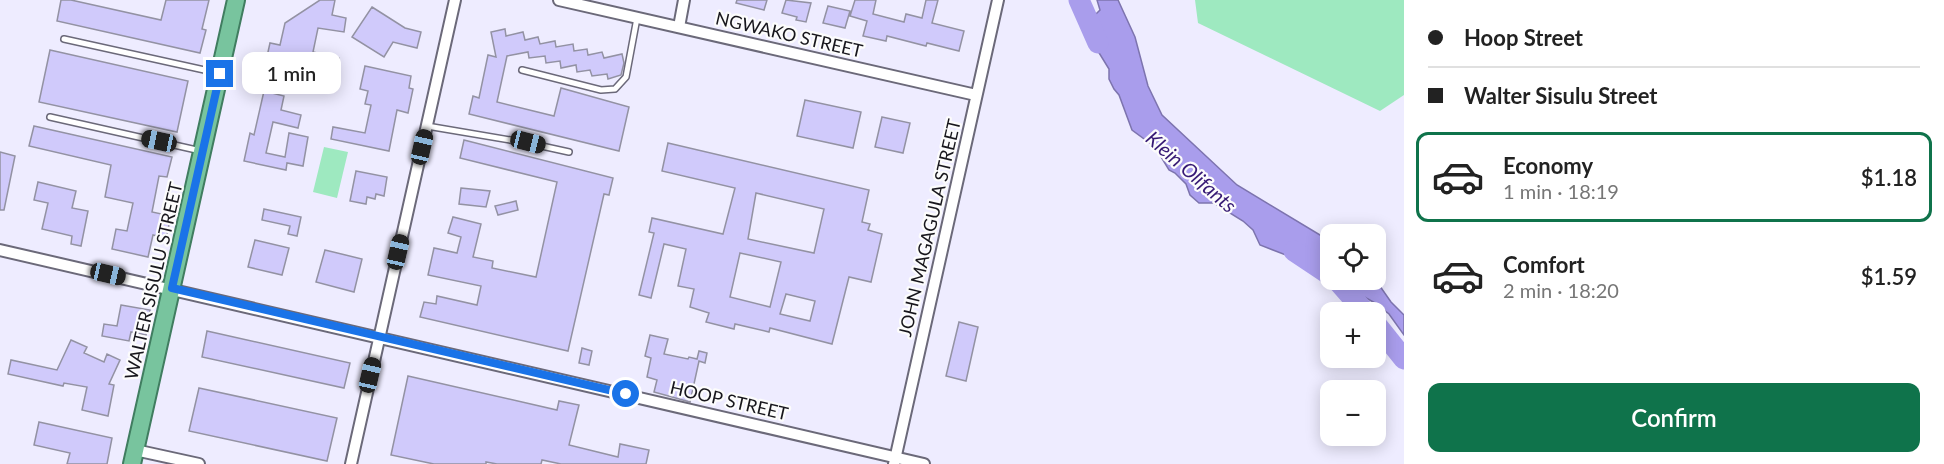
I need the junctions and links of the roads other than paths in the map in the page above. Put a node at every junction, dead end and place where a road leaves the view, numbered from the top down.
1 (236, 0) edge
2 (455, 0) edge
3 (559, 0) edge
4 (684, 0) edge
5 (998, 0) edge
6 (637, 18) junction
7 (679, 27) junction
8 (64, 39) dead end
9 (522, 70) dead end
10 (220, 74) junction
11 (976, 94) junction
12 (50, 117) dead end
13 (427, 126) junction
14 (202, 151) junction
15 (569, 152) dead end
16 (0, 250) edge
17 (172, 288) junction
18 (379, 337) junction
19 (134, 457) edge
20 (895, 460) edge
21 (199, 464) edge
22 (351, 464) edge
23 (924, 464) edge

1 - 10 highway, WALTER SISULU STREET
2 - 13 street
3 - 6 street, NGWAKO STREET
4 - 7 street
5 - 11 street, JOHN MAGAGULA STREET
6 - 7 street, NGWAKO STREET
6 - 9 lane
7 - 11 street, NGWAKO STREET
8 - 10 lane
10 - 14 highway, WALTER SISULU STREET
11 - 20 street, JOHN MAGAGULA STREET
12 - 14 lane
13 - 15 lane
13 - 18 street
14 - 17 highway, WALTER SISULU STREET
16 - 17 street, HOOP STREET
17 - 18 street, HOOP STREET
17 - 19 highway, WALTER SISULU STREET
18 - 20 street, HOOP STREET
18 - 22 street
19 - 21 street
20 - 23 street, HOOP STREET

